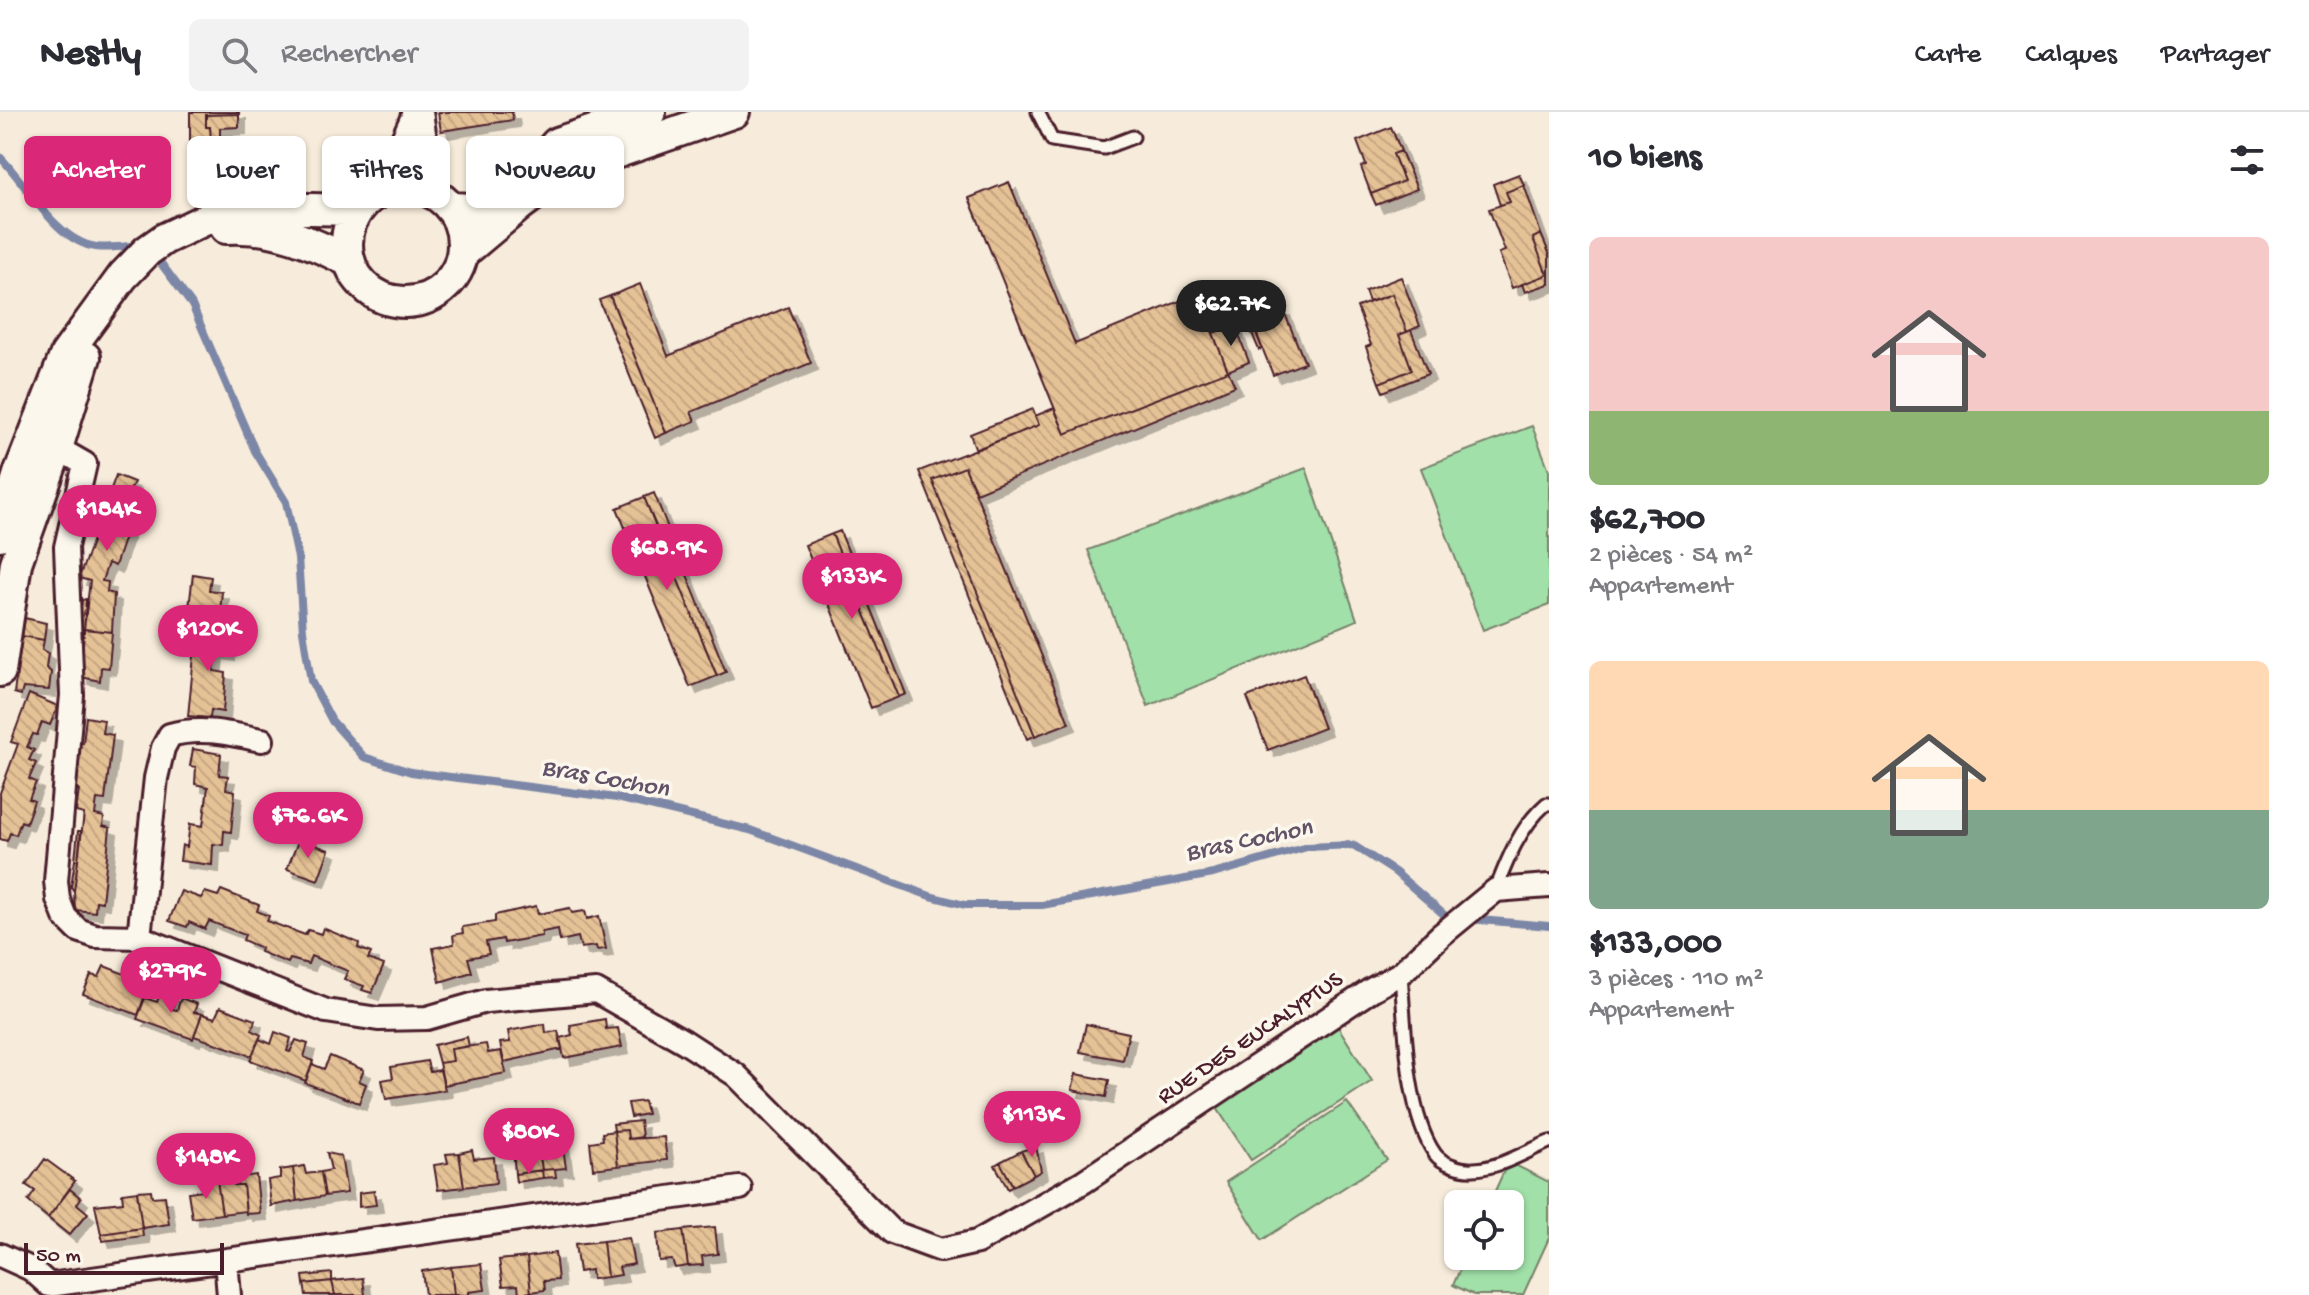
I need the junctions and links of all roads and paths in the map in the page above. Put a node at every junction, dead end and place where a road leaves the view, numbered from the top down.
1 (650, 112) edge
2 (734, 112) edge
3 (1038, 112) edge
4 (417, 114) edge
5 (408, 136) edge
6 (420, 136) edge
7 (1133, 137) dead end
8 (452, 208) joint
9 (357, 210) joint
10 (180, 231) junction
11 (464, 252) junction
12 (349, 261) junction
13 (44, 445) junction
14 (0, 535) edge
15 (0, 671) edge
16 (262, 740) dead end
17 (1549, 804) edge
18 (1549, 886) edge
19 (1496, 890) junction
20 (139, 937) junction
21 (1401, 973) junction
22 (1549, 1142) edge
23 (740, 1188) dead end
24 (0, 1255) edge
25 (226, 1261) junction
26 (49, 1290) edge
27 (229, 1295) edge

1 - 8 street
2 - 11 street
3 - 7 lane
4 - 5 street
4 - 6 street
8 - 11 street
9 - 10 street
9 - 12 street
10 - 12 street
10 - 13 street
11 - 12 street
13 - 14 street
13 - 15 street
13 - 20 street
16 - 20 street
17 - 19 lane
18 - 19 street
19 - 21 street, RUE DES EUCALYPTUS
20 - 21 street, RUE DES EUCALYPTUS
21 - 22 lane
23 - 25 street
24 - 26 street
25 - 26 street
25 - 27 street

